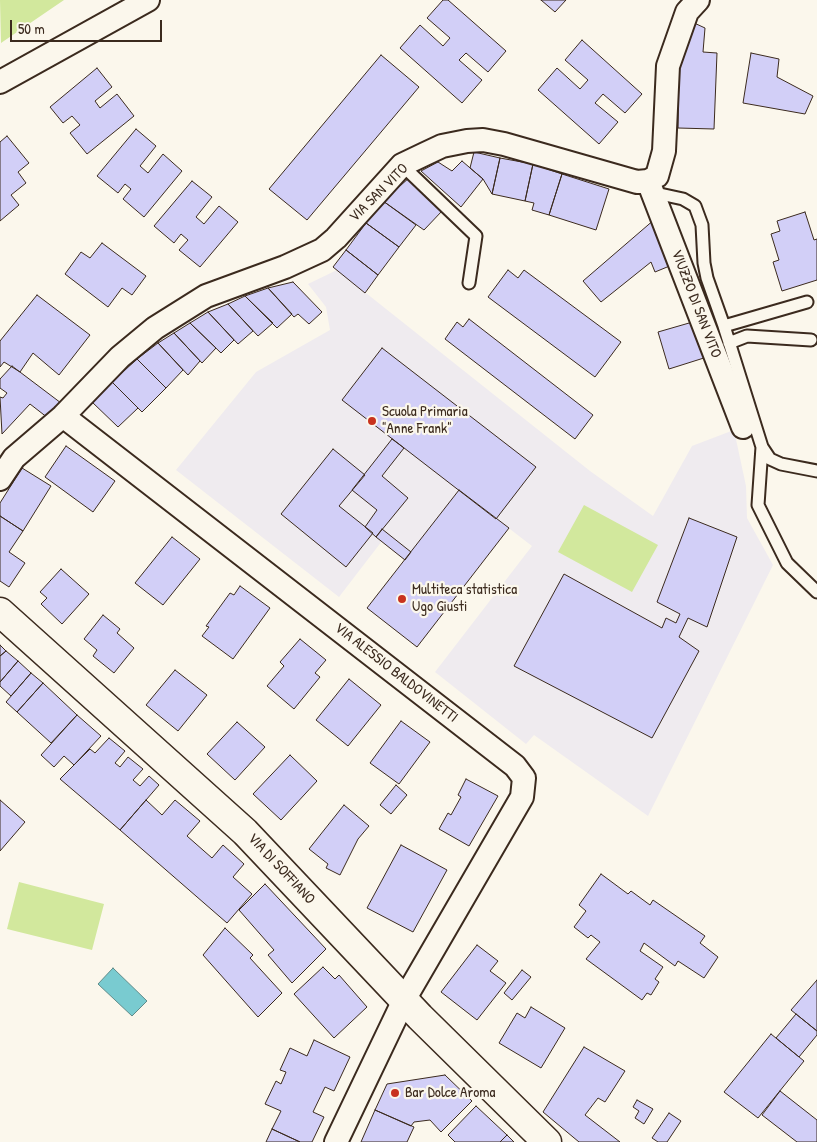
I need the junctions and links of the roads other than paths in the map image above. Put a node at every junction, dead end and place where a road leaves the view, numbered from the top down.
1 (148, 0) edge
2 (698, 0) edge
3 (1, 82) edge
4 (402, 165) junction
5 (651, 189) junction
6 (469, 283) dead end
7 (807, 302) dead end
8 (724, 326) junction
9 (811, 340) dead end
10 (729, 343) junction
11 (63, 416) junction
12 (743, 427) dead end
13 (762, 447) junction
14 (7, 455) edge
15 (817, 471) edge
16 (0, 479) edge
17 (817, 592) edge
18 (0, 612) edge
19 (404, 1000) junction
20 (336, 1142) edge
21 (547, 1142) edge

1 - 3 street
2 - 5 street
4 - 5 street, VIA SAN VITO
4 - 6 lane
4 - 11 street, VIA SAN VITO
5 - 8 lane
5 - 12 street, VIUZZO DI SAN VITO
7 - 8 lane
8 - 10 lane
9 - 10 lane
10 - 13 lane
11 - 14 street, VIA SAN VITO
11 - 19 street, VIA ALESSIO BALDOVINETTI
13 - 15 lane
13 - 17 lane
14 - 16 street, VIA SAN VITO
18 - 19 street, VIA DI SOFFIANO
19 - 20 street
19 - 21 street, VIA DI SOFFIANO

